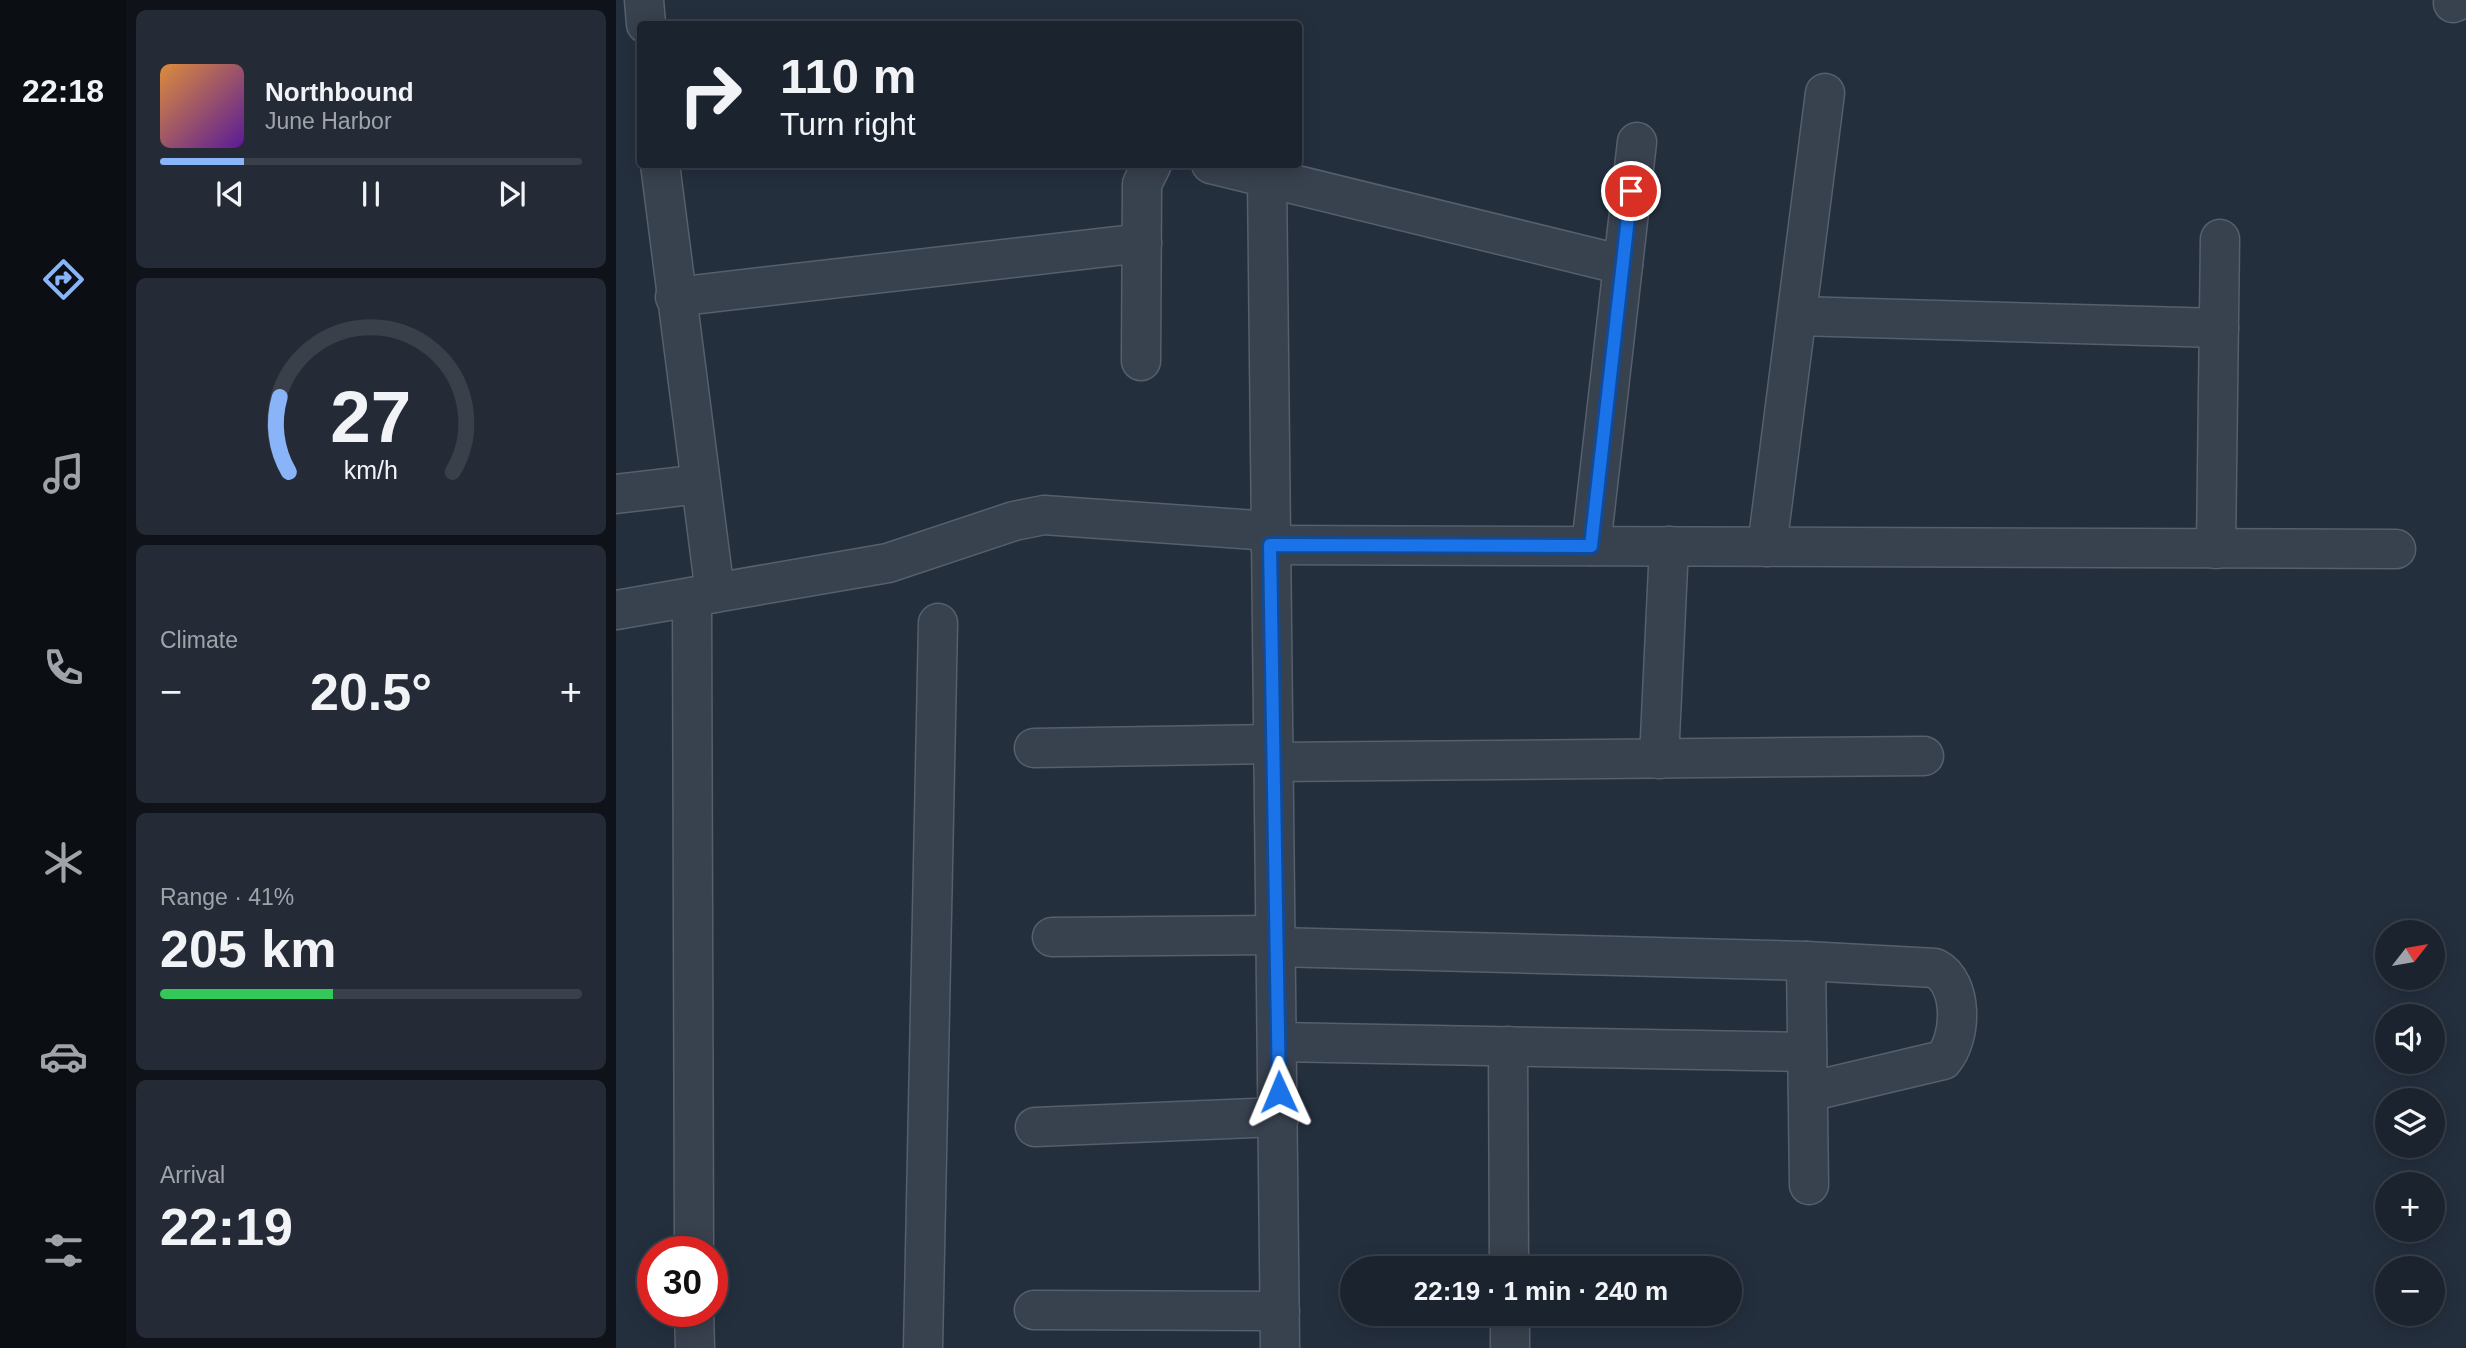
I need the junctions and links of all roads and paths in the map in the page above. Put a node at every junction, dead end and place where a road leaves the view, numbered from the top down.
1 (644, 0) edge
2 (646, 21) edge
3 (1825, 93) dead end
4 (1637, 142) dead end
5 (660, 168) edge
6 (1150, 168) edge
7 (1228, 168) edge
8 (1267, 177) junction
9 (2220, 239) dead end
10 (1142, 243) junction
11 (1623, 265) junction
12 (675, 298) junction
13 (1797, 316) junction
14 (2219, 328) junction
15 (1141, 361) dead end
16 (700, 484) junction
17 (616, 494) edge
18 (1270, 538) junction
19 (1591, 546) junction
20 (1669, 546) junction
21 (1768, 547) junction
22 (2216, 549) junction
23 (2396, 549) dead end
24 (703, 595) junction
25 (616, 610) edge
26 (938, 623) dead end
27 (1034, 748) dead end
28 (1273, 753) junction
29 (1924, 756) dead end
30 (1659, 759) junction
31 (1052, 937) dead end
32 (1276, 941) junction
33 (1806, 961) junction
34 (1278, 1042) junction
35 (1508, 1046) junction
36 (1807, 1052) junction
37 (1808, 1092) junction
38 (1279, 1117) junction
39 (1035, 1127) dead end
40 (1809, 1185) dead end
41 (694, 1236) edge
42 (1509, 1256) edge
43 (1034, 1310) dead end
44 (1510, 1326) edge
45 (694, 1327) edge
46 (1280, 1330) edge
47 (695, 1348) edge
48 (923, 1348) edge
49 (1510, 1348) edge

1 - 2 street
3 - 13 street
4 - 11 street
5 - 12 street
6 - 10 street
7 - 8 street
8 - 11 street
8 - 18 street
9 - 14 street
10 - 12 street
10 - 15 street
11 - 19 street
12 - 16 street
13 - 14 street
13 - 21 street
14 - 22 street
16 - 17 street
16 - 24 street
18 - 19 street
18 - 24 street
18 - 28 street
19 - 20 street
20 - 21 street
20 - 30 street
21 - 22 street
22 - 23 street
24 - 25 street
24 - 41 street
26 - 48 street
27 - 28 street
28 - 30 street
28 - 32 street
29 - 30 street
31 - 32 street
32 - 33 street
32 - 34 street
33 - 36 street
33 - 37 street
34 - 35 street
34 - 38 street
35 - 36 street
35 - 42 street
36 - 37 street
37 - 40 street
38 - 39 street
38 - 46 street
43 - 46 street
44 - 49 street
45 - 47 street

